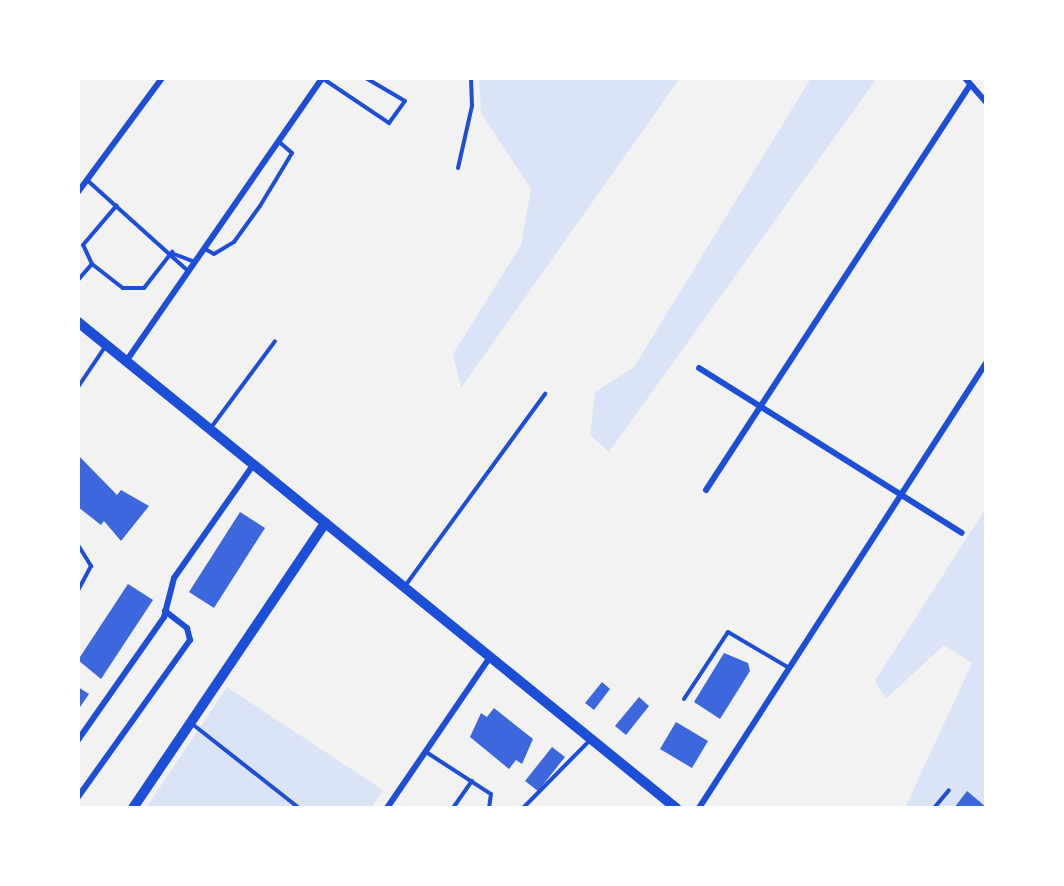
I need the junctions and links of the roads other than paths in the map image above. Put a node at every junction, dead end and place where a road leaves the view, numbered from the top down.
1 (162, 78) edge
2 (322, 78) edge
3 (366, 78) edge
4 (471, 78) edge
5 (965, 78) edge
6 (970, 85) junction
7 (986, 102) edge
8 (278, 141) junction
9 (458, 168) dead end
10 (87, 180) junction
11 (78, 192) edge
12 (117, 205) junction
13 (204, 248) junction
14 (173, 253) junction
15 (195, 262) junction
16 (92, 264) junction
17 (188, 272) junction
18 (78, 280) edge
19 (78, 322) edge
20 (275, 341) dead end
21 (107, 344) junction
22 (127, 360) junction
23 (986, 363) edge
24 (699, 368) dead end
25 (78, 387) edge
26 (545, 394) dead end
27 (759, 404) junction
28 (209, 429) junction
29 (253, 465) junction
30 (706, 490) dead end
31 (901, 494) junction
32 (325, 523) junction
33 (962, 533) dead end
34 (78, 545) edge
35 (405, 586) junction
36 (78, 590) edge
37 (165, 611) junction
38 (490, 657) junction
39 (789, 668) junction
40 (684, 699) dead end
41 (190, 723) junction
42 (591, 739) junction
43 (78, 740) edge
44 (425, 751) junction
45 (472, 781) junction
46 (949, 790) dead end
47 (78, 797) edge
48 (524, 807) edge
49 (133, 808) edge
50 (299, 808) edge
51 (387, 808) edge
52 (453, 808) edge
53 (489, 808) edge
54 (676, 808) edge
55 (699, 808) edge
56 (934, 808) edge

1 - 10 street
2 - 3 lane
2 - 8 street
4 - 9 lane
5 - 6 street
6 - 7 street
6 - 27 street
8 - 13 street
8 - 13 lane
10 - 11 street
10 - 12 lane
12 - 14 lane
12 - 16 lane
13 - 15 street
14 - 15 lane
14 - 16 lane
14 - 17 lane
15 - 17 street
16 - 18 lane
17 - 22 street
19 - 21 main road
20 - 28 lane
21 - 22 main road
21 - 25 lane
22 - 28 main road
23 - 31 street
24 - 27 street
26 - 35 lane
27 - 30 street
27 - 31 street
28 - 29 main road
29 - 32 main road
29 - 37 street
31 - 33 street
31 - 39 street
32 - 35 main road
32 - 41 main road
34 - 36 lane
35 - 38 main road
37 - 43 street
37 - 47 street
38 - 42 main road
38 - 44 street
39 - 40 lane
39 - 55 street
41 - 49 main road
41 - 50 lane
42 - 48 lane
42 - 54 main road
44 - 45 lane
44 - 51 street
45 - 52 lane
45 - 53 lane
46 - 56 lane

